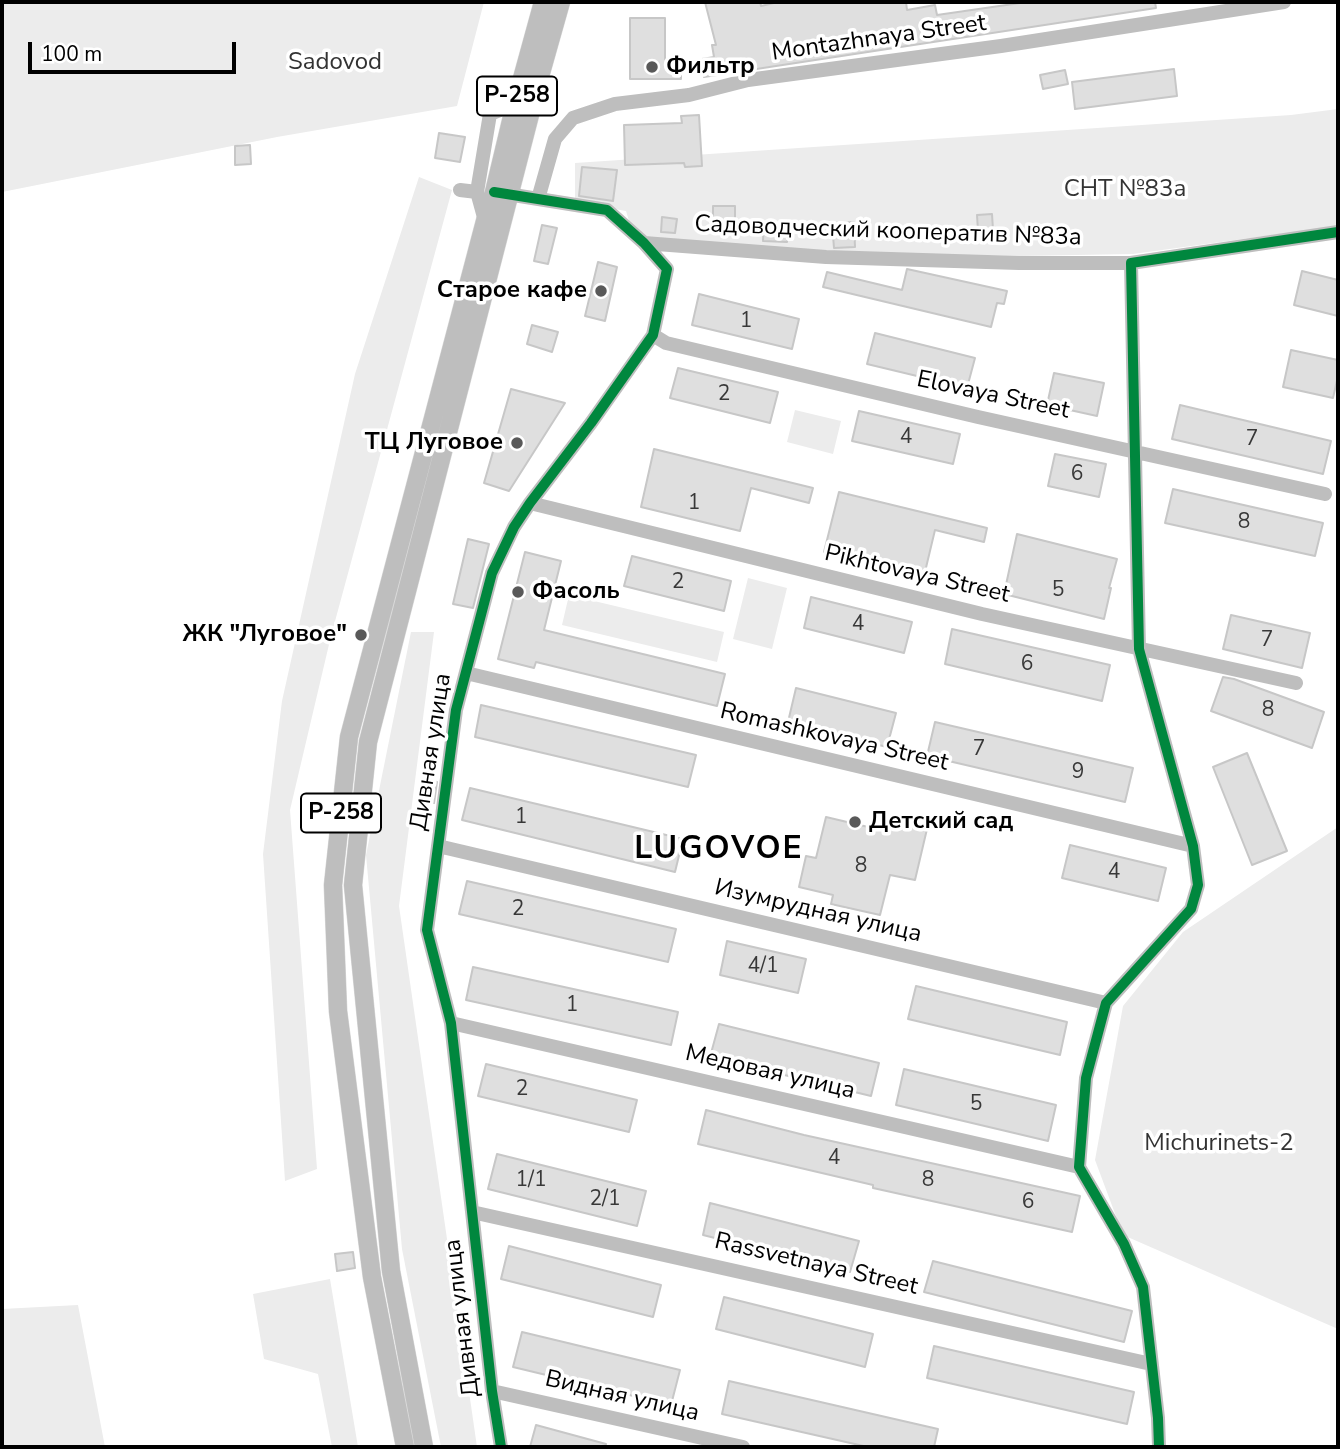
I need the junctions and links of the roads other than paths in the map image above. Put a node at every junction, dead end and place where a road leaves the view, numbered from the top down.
1 (542, 2) edge
2 (561, 2) edge
3 (1284, 2) edge
4 (460, 190) dead end
5 (493, 193) junction
6 (538, 200) junction
7 (1338, 232) edge
8 (644, 243) junction
9 (1131, 263) junction
10 (653, 335) junction
11 (1135, 451) junction
12 (1325, 494) dead end
13 (530, 503) junction
14 (1139, 649) junction
15 (466, 673) junction
16 (1296, 683) dead end
17 (438, 846) junction
18 (1193, 846) junction
19 (1106, 1003) junction
20 (451, 1023) junction
21 (1079, 1167) junction
22 (472, 1212) junction
23 (1151, 1364) junction
24 (492, 1391) junction
25 (405, 1447) edge
26 (424, 1447) edge
27 (501, 1447) edge
28 (743, 1447) edge
29 (1159, 1447) edge

1 - 5 main road, Р-258
2 - 5 main road
3 - 6 street, Montazhnaya Street
4 - 5 street, Дивная улица
5 - 6 street, Дивная улица
5 - 25 main road, Р-258
5 - 26 main road
6 - 8 street, Дивная улица
7 - 9 street, Садоводческий кооператив №83а
8 - 9 street, Садоводческий кооператив №83а
8 - 10 street, Дивная улица
9 - 11 street
10 - 11 street, Elovaya Street
10 - 13 street, Дивная улица
11 - 12 street, Elovaya Street
11 - 14 street
13 - 14 street, Pikhtovaya Street
13 - 15 street, Дивная улица
14 - 16 street, Pikhtovaya Street
14 - 18 street
15 - 17 street, Дивная улица
15 - 18 street, Romashkovaya Street
17 - 19 street, Изумрудная улица
17 - 20 street, Дивная улица
18 - 19 street
19 - 21 street
20 - 21 street, Медовая улица
20 - 22 street, Дивная улица
21 - 23 street
22 - 23 street, Rassvetnaya Street
22 - 24 street, Дивная улица
23 - 29 street
24 - 27 street, Дивная улица
24 - 28 street, Видная улица

